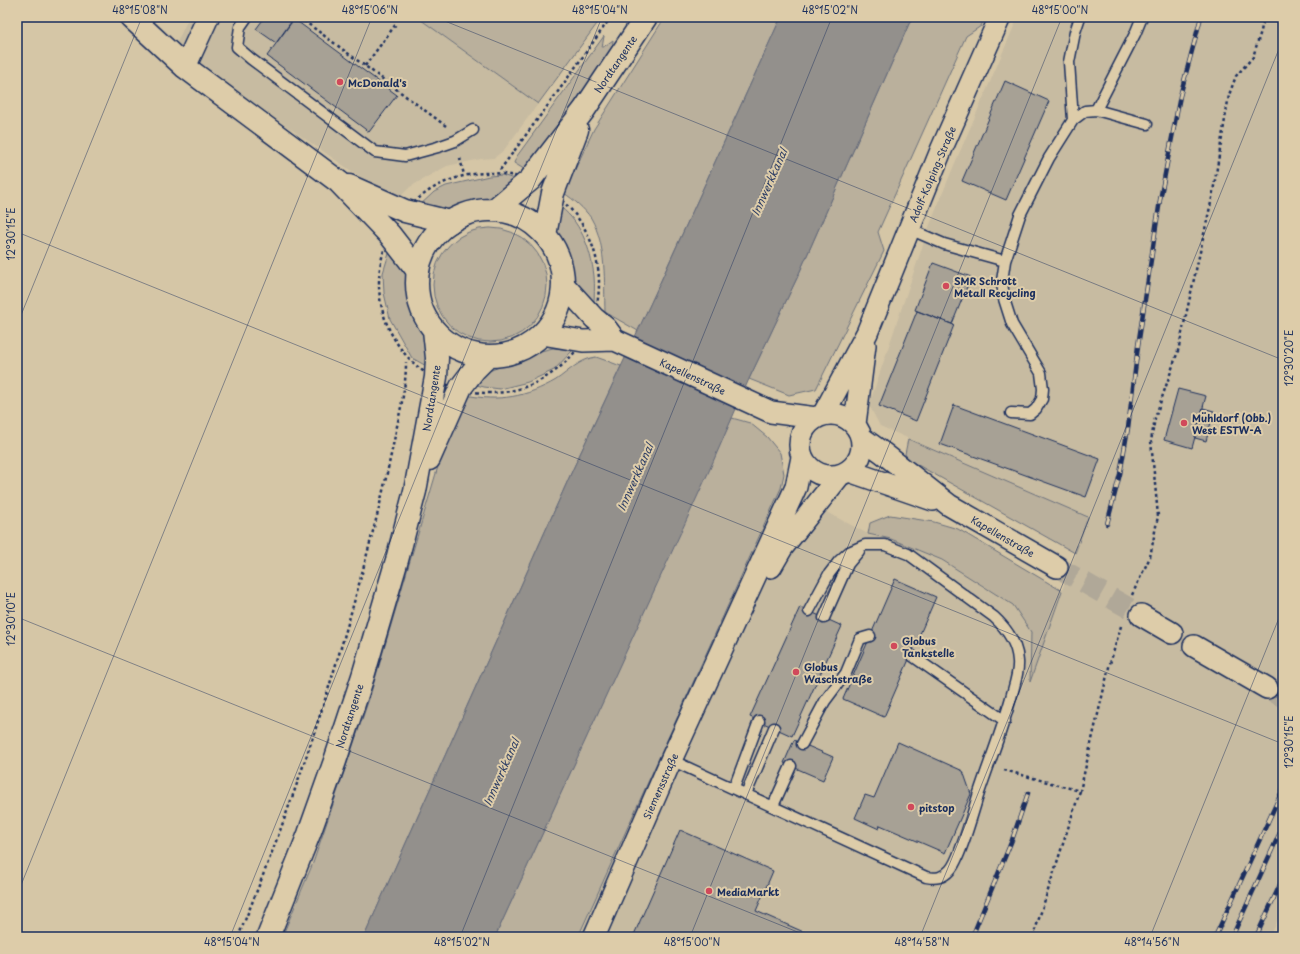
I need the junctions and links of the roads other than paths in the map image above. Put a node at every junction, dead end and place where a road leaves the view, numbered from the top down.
1 (131, 17) edge
2 (208, 17) edge
3 (246, 17) edge
4 (646, 17) edge
5 (1000, 17) edge
6 (1080, 17) edge
7 (1142, 17) edge
8 (185, 67) junction
9 (584, 110) junction
10 (1096, 110) junction
11 (1073, 120) junction
12 (1147, 124) dead end
13 (474, 130) dead end
14 (339, 182) junction
15 (494, 210) junction
16 (450, 222) junction
17 (909, 230) junction
18 (545, 235) junction
19 (1004, 261) junction
20 (418, 271) junction
21 (563, 284) junction
22 (434, 330) junction
23 (867, 333) junction
24 (542, 334) junction
25 (615, 340) junction
26 (488, 356) junction
27 (771, 412) junction
28 (1011, 413) dead end
29 (820, 416) junction
30 (858, 431) junction
31 (801, 451) junction
32 (845, 473) junction
33 (415, 491) junction
34 (949, 505) junction
35 (864, 545) junction
36 (1057, 567) tunnel mouth
37 (809, 611) dead end
38 (1141, 615) tunnel mouth
39 (824, 618) dead end
40 (1172, 633) dead end
41 (728, 636) junction
42 (870, 636) dead end
43 (1194, 646) dead end
44 (911, 655) dead end
45 (1267, 688) tunnel mouth
46 (760, 721) dead end
47 (1005, 721) junction
48 (774, 728) dead end
49 (802, 744) dead end
50 (671, 760) junction
51 (791, 766) dead end
52 (734, 788) junction
53 (746, 794) junction
54 (773, 806) junction
55 (268, 937) edge
56 (594, 937) edge

1 - 8 main road
2 - 8 street
3 - 13 lane
4 - 9 main road, Nordtangente
5 - 17 street, Adolf-Kolping-Straße
6 - 11 lane
7 - 10 lane
8 - 14 main road
9 - 15 main road, Nordtangente
9 - 18 main road, Nordtangente
10 - 11 lane
10 - 12 lane
11 - 19 lane
14 - 16 main road
14 - 20 main road
15 - 16 main road, Nordtangente
15 - 18 main road, Nordtangente
16 - 20 main road, Nordtangente
17 - 19 lane
17 - 23 street, Adolf-Kolping-Straße
18 - 21 main road, Nordtangente
19 - 28 lane
20 - 22 main road, Nordtangente
21 - 24 main road, Nordtangente
21 - 25 street, Kapellenstraße
22 - 26 main road, Nordtangente
22 - 33 main road, Nordtangente
23 - 29 street, Adolf-Kolping-Straße
23 - 30 street, Adolf-Kolping-Straße
24 - 25 street, Kapellenstraße
24 - 26 main road, Nordtangente
25 - 27 street, Kapellenstraße
26 - 33 main road, Nordtangente
27 - 29 street, Kapellenstraße
27 - 31 street, Kapellenstraße
29 - 30 street
29 - 31 street
30 - 32 street
30 - 34 street, Kapellenstraße
31 - 32 street
31 - 41 street, Siemensstraße
32 - 34 street, Kapellenstraße
32 - 41 street, Siemensstraße
33 - 55 main road, Nordtangente
34 - 36 street, Kapellenstraße
35 - 37 lane
35 - 39 lane
35 - 47 lane
38 - 40 street
41 - 50 street, Siemensstraße
42 - 49 lane
43 - 45 street
44 - 47 lane
46 - 52 lane
47 - 54 lane
48 - 53 lane
50 - 52 lane
50 - 56 street, Siemensstraße
51 - 54 lane
52 - 53 lane
53 - 54 lane

